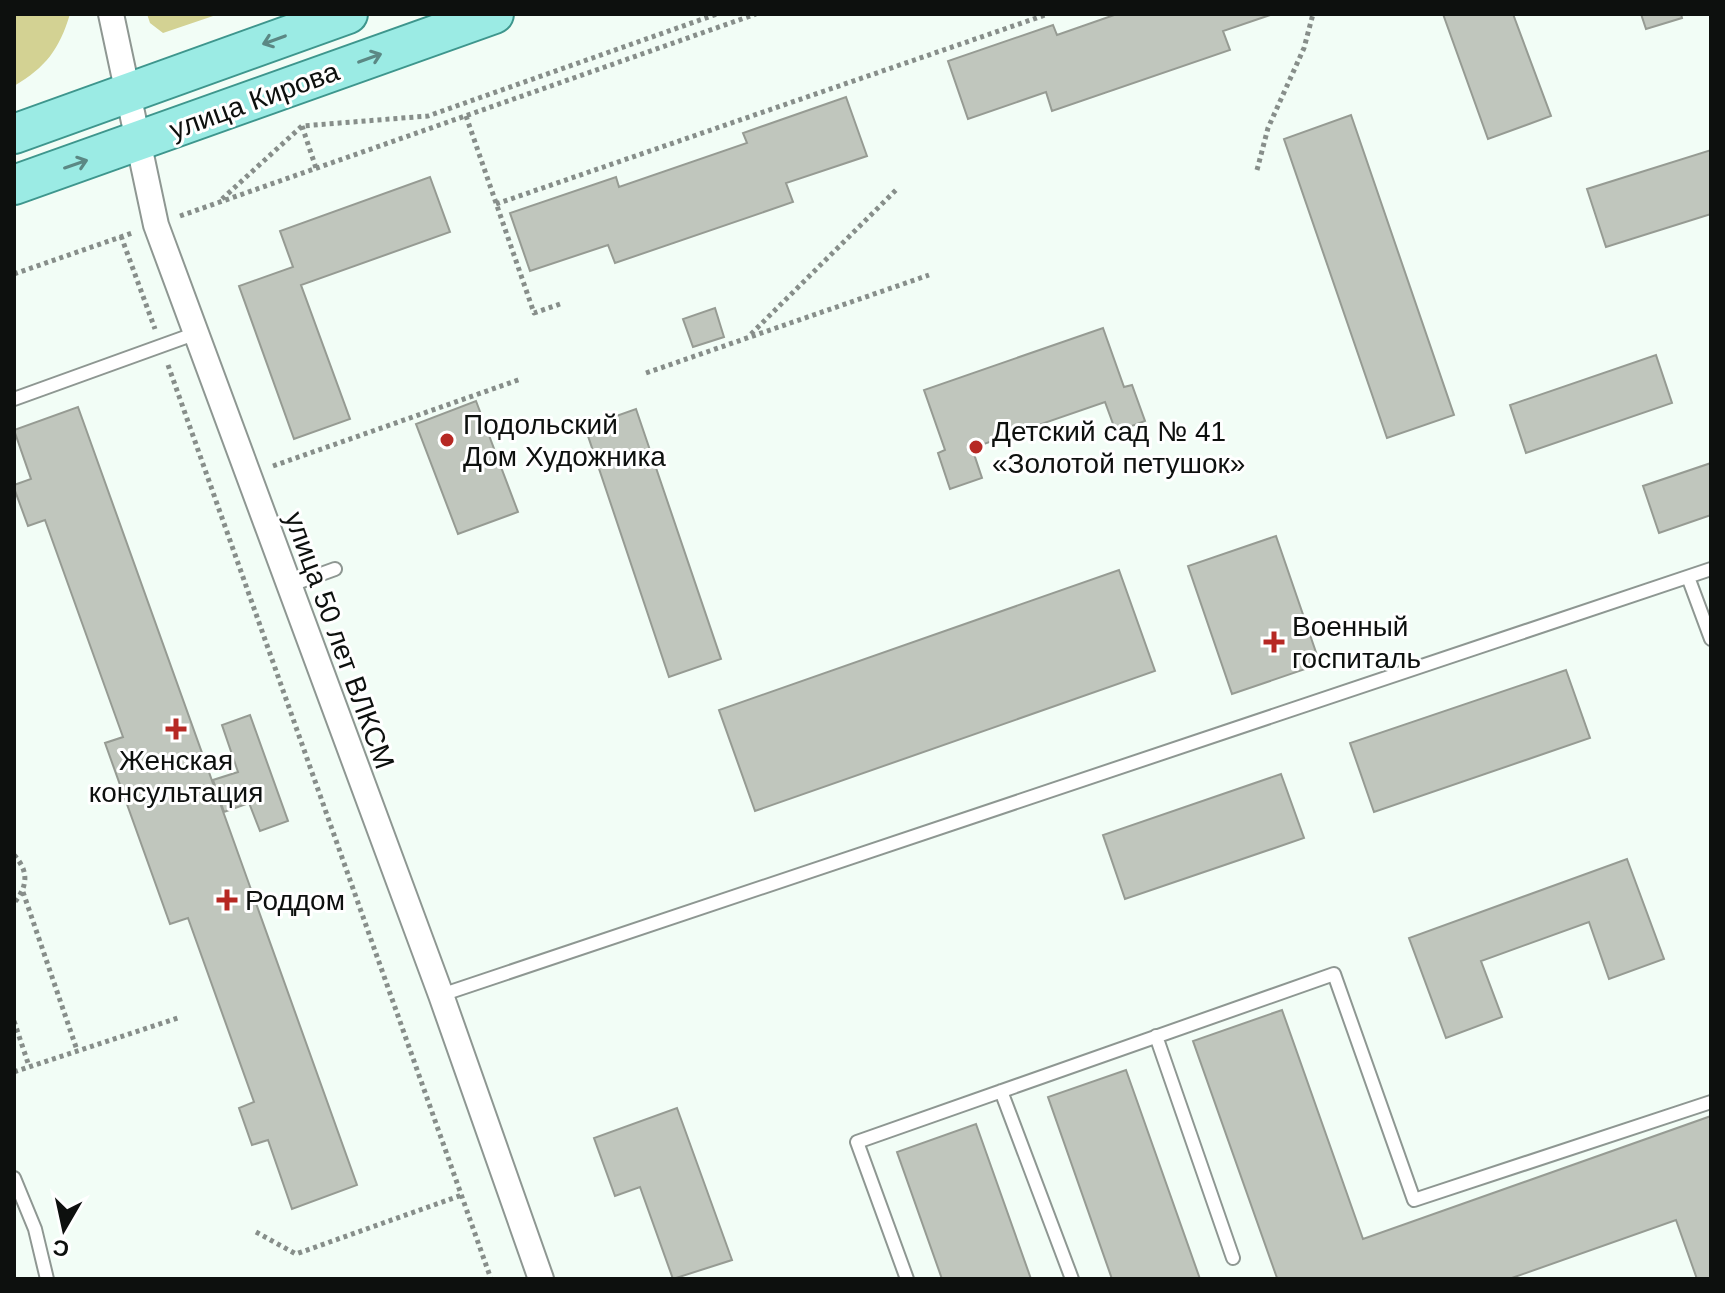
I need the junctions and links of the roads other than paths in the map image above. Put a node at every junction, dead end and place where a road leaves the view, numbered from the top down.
1 (111, 14) edge
2 (348, 14) edge
3 (494, 14) edge
4 (128, 94) junction
5 (14, 134) edge
6 (138, 142) junction
7 (14, 185) edge
8 (194, 334) junction
9 (14, 399) edge
10 (335, 569) dead end
11 (1711, 569) edge
12 (1688, 577) junction
13 (288, 586) junction
14 (1711, 639) edge
15 (441, 995) junction
16 (1156, 1036) junction
17 (1001, 1091) junction
18 (1711, 1102) edge
19 (14, 1178) edge
20 (1233, 1258) dead end
21 (47, 1279) edge
22 (541, 1279) edge
23 (907, 1279) edge
24 (1072, 1279) edge

1 - 4 street, улица 50 лет ВЛКСМ
2 -> 4 main road, улица Кирова
6 -> 3 main road, улица Кирова
4 - 5 main road, улица Кирова
4 - 6 street, улица 50 лет ВЛКСМ
7 -> 6 main road, улица Кирова
6 - 8 street, улица 50 лет ВЛКСМ
8 - 9 lane
8 - 13 street, улица 50 лет ВЛКСМ
10 - 13 lane
11 - 12 lane
12 - 14 lane
12 - 15 lane
13 - 15 street, улица 50 лет ВЛКСМ
15 - 22 street, улица 50 лет ВЛКСМ
16 - 17 lane
16 - 18 lane
16 - 20 lane
17 - 23 lane
17 - 24 lane
19 - 21 lane

